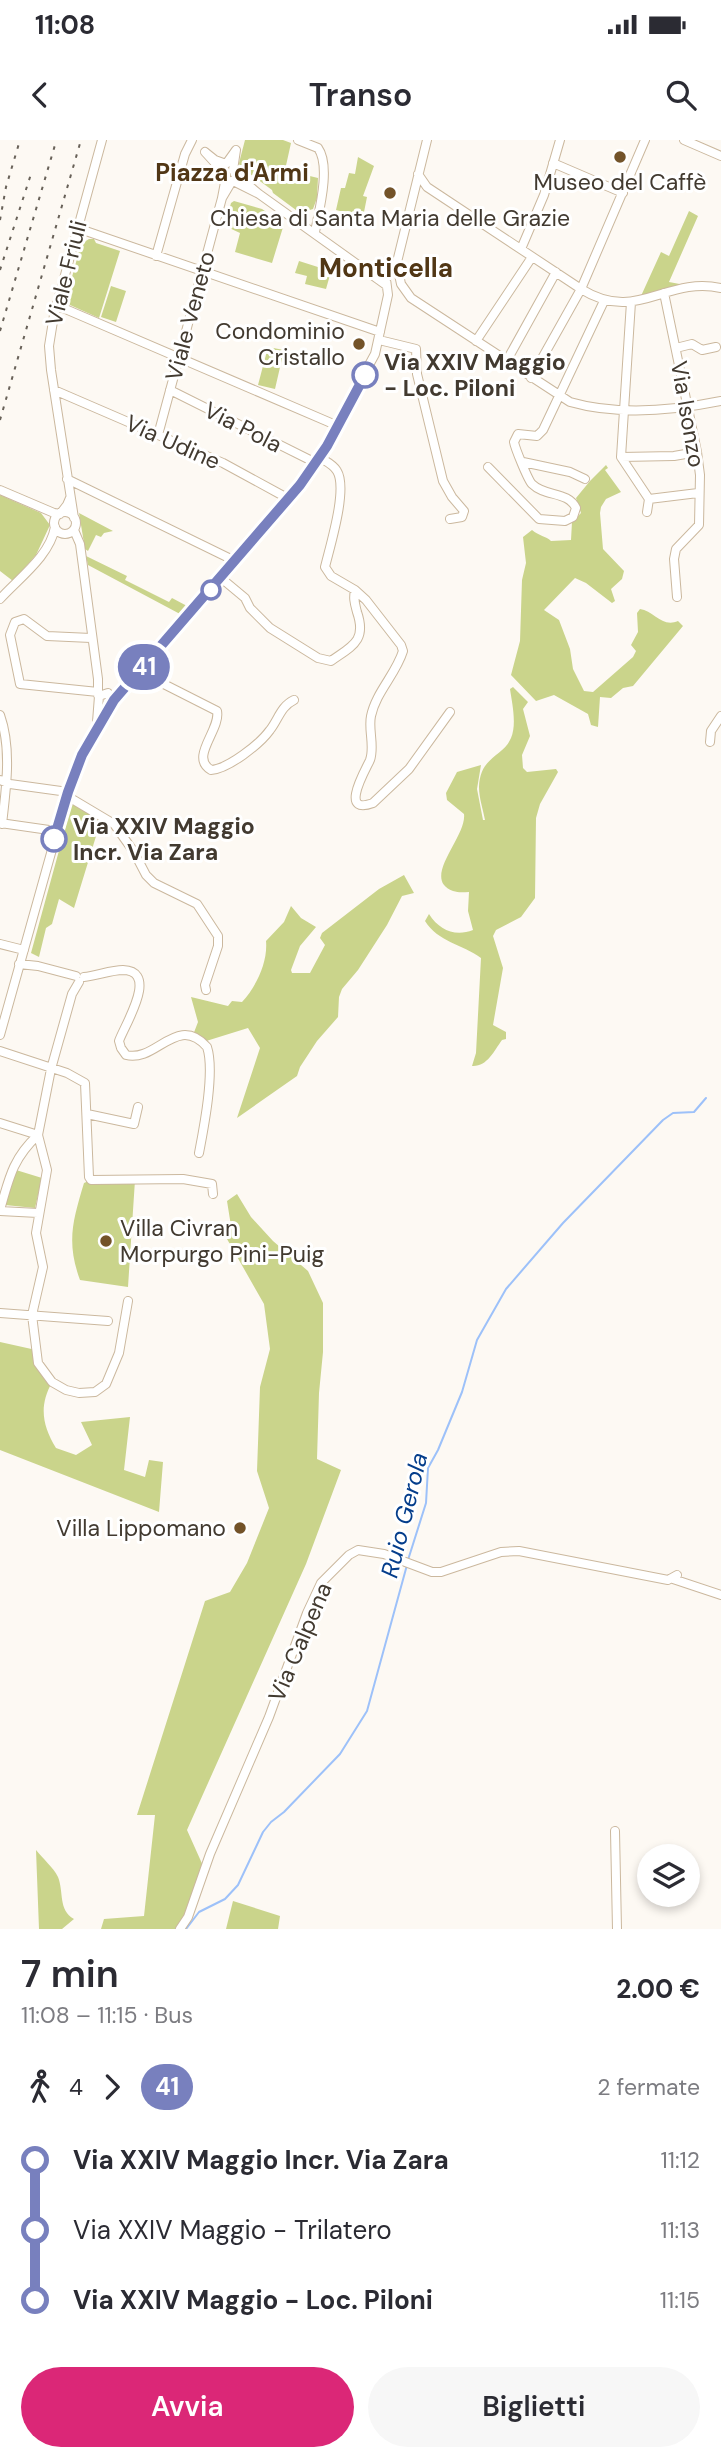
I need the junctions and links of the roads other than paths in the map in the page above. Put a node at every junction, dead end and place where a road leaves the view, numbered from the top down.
1 (102, 140) edge
2 (193, 140) edge
3 (238, 140) edge
4 (298, 140) edge
5 (427, 140) edge
6 (560, 140) edge
7 (645, 140) edge
8 (688, 141) edge
9 (721, 156) edge
10 (553, 163) junction
11 (418, 174) junction
12 (230, 175) junction
13 (428, 187) junction
14 (414, 191) junction
15 (623, 194) junction
16 (77, 228) junction
17 (315, 232) junction
18 (521, 249) junction
19 (156, 256) junction
20 (532, 257) junction
21 (203, 271) junction
22 (556, 272) junction
23 (392, 282) junction
24 (721, 288) edge
25 (581, 289) junction
26 (664, 293) junction
27 (604, 301) junction
28 (631, 302) junction
29 (56, 305) junction
30 (379, 336) junction
31 (476, 341) junction
32 (716, 347) dead end
33 (676, 348) junction
34 (179, 357) junction
35 (506, 362) junction
36 (531, 379) junction
37 (54, 390) junction
38 (170, 390) junction
39 (559, 397) junction
40 (721, 401) edge
41 (688, 408) junction
42 (623, 409) junction
43 (338, 426) junction
44 (158, 435) junction
45 (697, 452) junction
46 (621, 457) junction
47 (318, 460) junction
48 (523, 462) junction
49 (488, 467) dead end
50 (67, 478) junction
51 (584, 479) dead end
52 (0, 490) edge
53 (69, 491) junction
54 (698, 493) junction
55 (289, 499) junction
56 (649, 499) junction
57 (647, 512) dead end
58 (48, 513) junction
59 (60, 514) junction
60 (74, 518) junction
61 (450, 519) dead end
62 (62, 529) junction
63 (235, 561) junction
64 (221, 578) junction
65 (355, 590) junction
66 (677, 597) dead end
67 (0, 599) edge
68 (91, 638) junction
69 (140, 672) junction
70 (102, 693) junction
71 (294, 700) dead end
72 (450, 712) dead end
73 (0, 715) edge
74 (721, 716) edge
75 (89, 741) junction
76 (710, 742) dead end
77 (3, 743) edge
78 (4, 781) edge
79 (67, 794) junction
80 (1, 824) edge
81 (56, 831) junction
82 (0, 944) edge
83 (22, 957) junction
84 (79, 978) junction
85 (206, 990) dead end
86 (0, 1035) edge
87 (0, 1051) edge
88 (51, 1069) junction
89 (138, 1107) dead end
90 (87, 1114) junction
91 (0, 1124) edge
92 (38, 1135) junction
93 (198, 1153) dead end
94 (213, 1194) dead end
95 (0, 1210) edge
96 (38, 1213) junction
97 (128, 1301) dead end
98 (0, 1313) edge
99 (32, 1315) junction
100 (108, 1321) dead end
101 (721, 1595) edge
102 (615, 1831) dead end
103 (180, 1929) edge
104 (617, 1929) edge

1 - 16 street, Viale Friuli
2 - 12 street
2 - 19 street
3 - 12 street
4 - 17 street
5 - 11 street
6 - 10 street
7 - 15 street
8 - 9 street
10 - 15 street
10 - 18 street
11 - 13 street
11 - 14 street
12 - 17 street
12 - 21 street, Viale Veneto
13 - 14 street
13 - 18 street
14 - 23 street
15 - 25 street
16 - 19 street
16 - 29 street, Viale Friuli
17 - 23 street
18 - 20 street
19 - 21 street
20 - 22 street
20 - 31 street
21 - 30 street
21 - 34 street, Viale Veneto
22 - 25 street
22 - 35 street
23 - 30 street
23 - 31 street
24 - 26 street
25 - 27 street
25 - 36 street
26 - 28 street
26 - 33 street, Via Isonzo
27 - 28 street
27 - 39 street
28 - 42 street
29 - 34 street
29 - 37 street, Viale Friuli
30 - 43 street
30 - 61 street
31 - 35 street
32 - 33 street, Via Isonzo
33 - 41 street, Via Isonzo
34 - 38 street, Viale Veneto
34 - 43 street
35 - 36 street
36 - 39 street
37 - 44 street, Via Udine
37 - 50 street, Viale Friuli
38 - 44 street, Viale Veneto
38 - 47 street, Via Pola
39 - 42 street
39 - 48 street
40 - 41 street
41 - 42 street
41 - 45 street, Via Isonzo
42 - 46 street
43 - 47 street
44 - 55 street, Via Udine
45 - 46 street
45 - 54 street, Via Isonzo
46 - 56 street
47 - 55 street
47 - 65 street
48 - 49 street
48 - 51 street
50 - 53 street, Viale Friuli
50 - 63 street
52 - 58 street
53 - 59 street
53 - 60 street, Viale Friuli
54 - 56 street
54 - 66 street, Via Isonzo
55 - 63 street
56 - 57 street
58 - 59 street
58 - 62 street
59 - 60 street
59 - 62 street
60 - 62 street, Viale Friuli
62 - 67 street
62 - 68 street
63 - 64 street
64 - 65 street
64 - 69 street
65 - 72 street
68 - 70 street
68 - 70 street
69 - 70 street
69 - 71 street
70 - 75 street
70 - 75 street
73 - 77 street
74 - 76 street
75 - 79 street
77 - 78 street
78 - 79 street
78 - 80 street
79 - 81 street
79 - 85 street
80 - 81 street
81 - 83 street
82 - 83 street
83 - 84 street
83 - 86 street
84 - 88 street
84 - 93 street
87 - 88 street
88 - 90 street
88 - 92 street
89 - 90 street
90 - 94 street
91 - 92 street
92 - 95 street
92 - 96 street
95 - 96 street
96 - 99 street
97 - 99 street
98 - 99 street
99 - 100 street
101 - 103 street, Via Calpena
102 - 104 street

